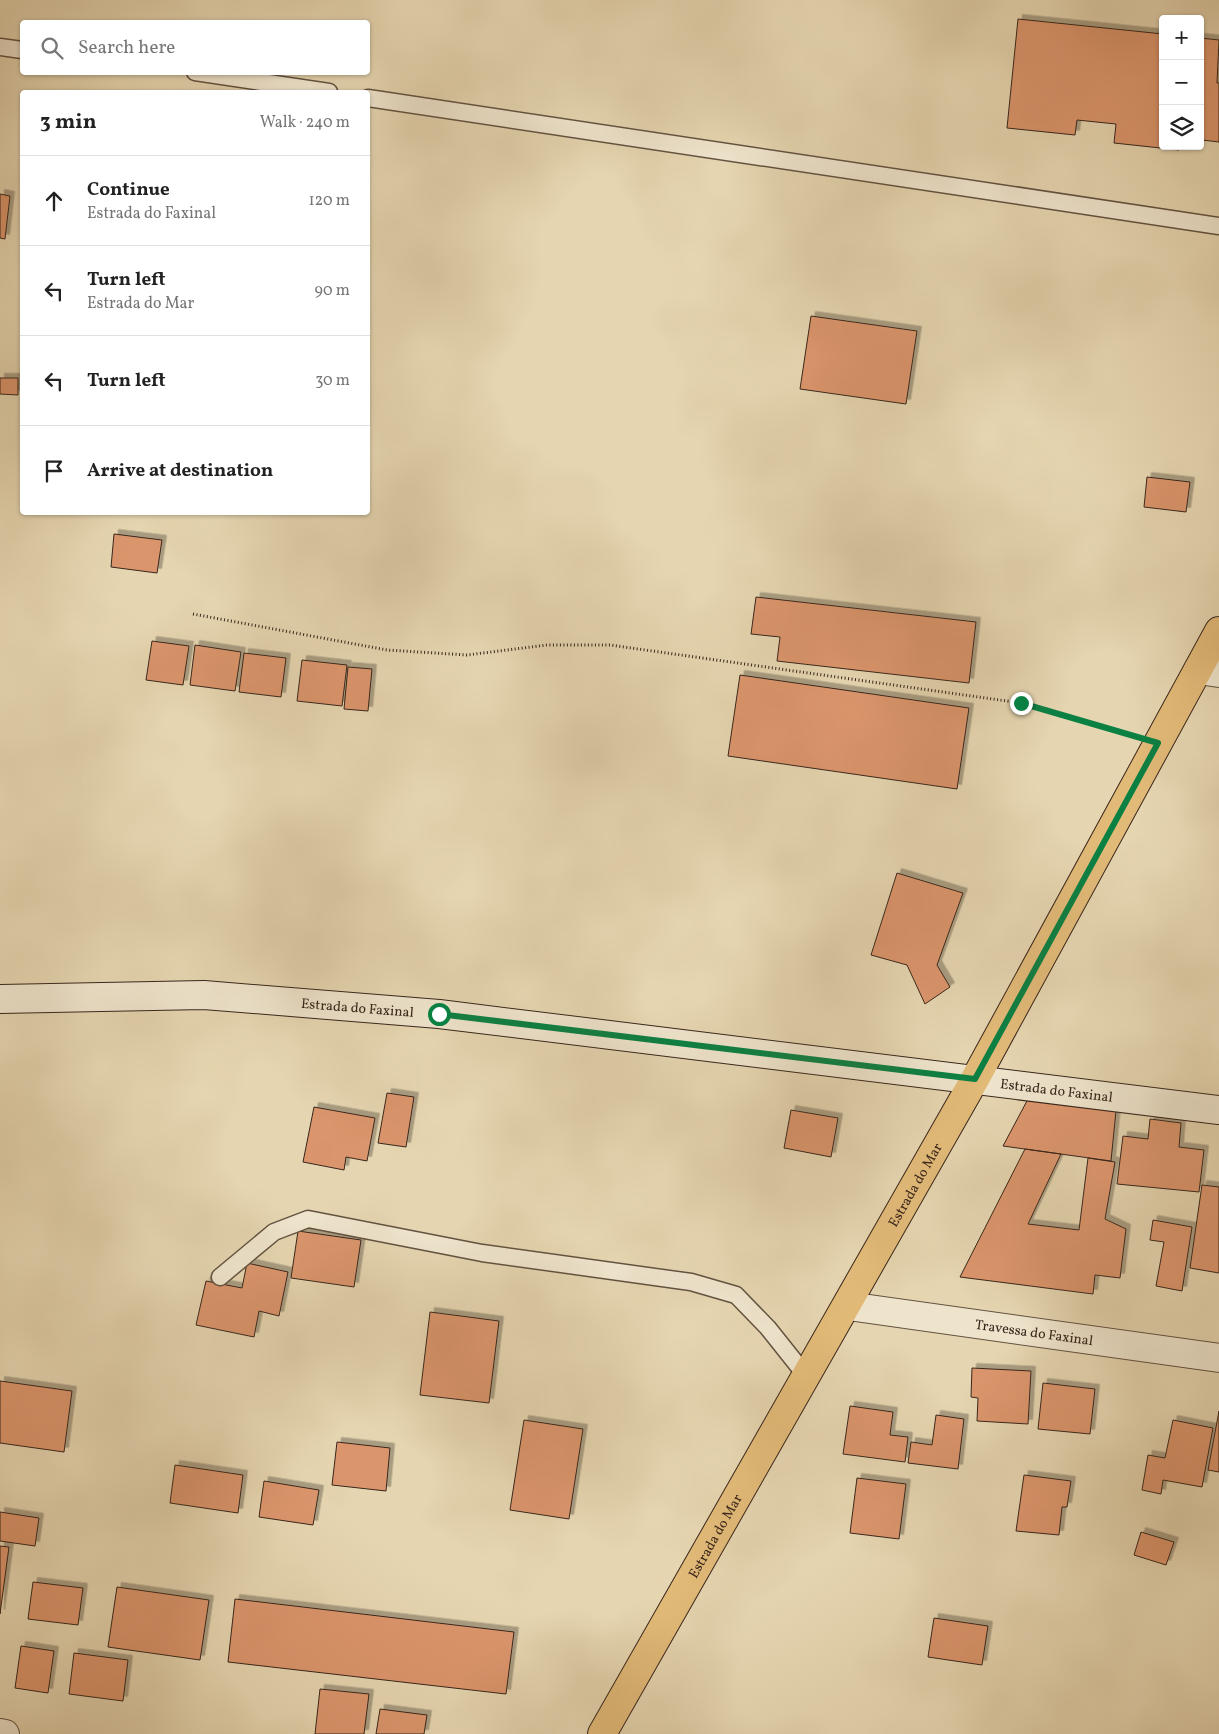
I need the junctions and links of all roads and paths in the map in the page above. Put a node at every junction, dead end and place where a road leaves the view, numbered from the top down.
1 (0, 47) edge
2 (20, 50) edge
3 (215, 75) edge
4 (316, 90) edge
5 (370, 98) edge
6 (1219, 226) edge
7 (193, 614) dead end
8 (1219, 631) edge
9 (1208, 672) edge
10 (1158, 743) junction
11 (0, 999) edge
12 (975, 1079) junction
13 (1219, 1110) edge
14 (220, 1277) dead end
15 (848, 1306) junction
16 (1219, 1358) edge
17 (807, 1377) junction
18 (0, 1733) edge
19 (5, 1734) edge
20 (602, 1734) edge

1 - 2 lane
3 - 4 lane
5 - 6 lane
7 - 10 path
8 - 9 main road, Estrada do Mar
9 - 10 main road, Estrada do Mar
10 - 12 main road, Estrada do Mar
11 - 12 street, Estrada do Faxinal
12 - 13 street, Estrada do Faxinal
12 - 15 main road, Estrada do Mar
14 - 17 lane
15 - 16 street, Travessa do Faxinal
15 - 17 main road, Estrada do Mar
17 - 20 main road, Estrada do Mar
18 - 19 street

